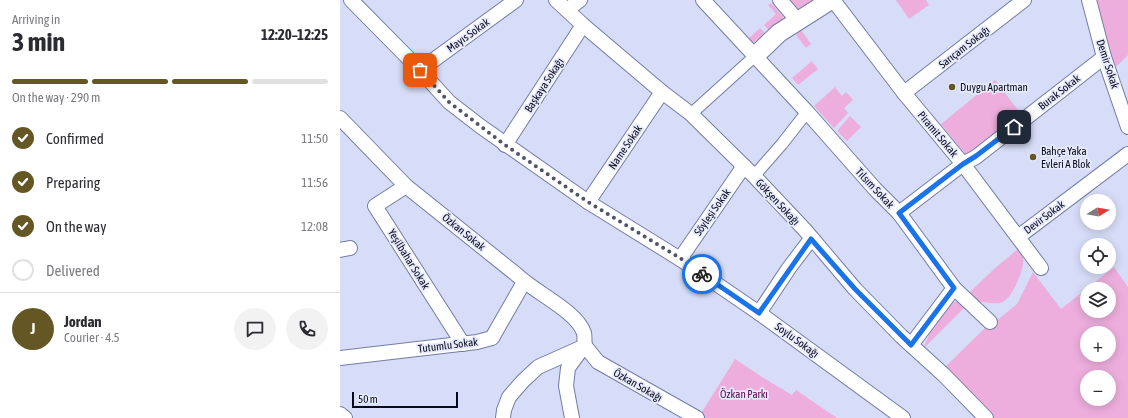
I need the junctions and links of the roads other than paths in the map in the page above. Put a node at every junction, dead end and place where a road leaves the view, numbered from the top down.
1 (516, 0) edge
2 (556, 0) edge
3 (580, 0) edge
4 (703, 0) edge
5 (780, 0) edge
6 (832, 0) edge
7 (1024, 0) edge
8 (1089, 0) edge
9 (359, 3) edge
10 (566, 10) junction
11 (798, 20) junction
12 (583, 25) junction
13 (754, 56) junction
14 (1104, 56) junction
15 (420, 70) junction
16 (1110, 72) junction
17 (662, 92) junction
18 (904, 93) junction
19 (1128, 97) edge
20 (807, 112) junction
21 (691, 114) junction
22 (340, 118) edge
23 (1128, 126) edge
24 (505, 145) junction
25 (1128, 154) edge
26 (963, 164) junction
27 (744, 166) junction
28 (754, 176) junction
29 (406, 186) junction
30 (588, 202) junction
31 (899, 213) junction
32 (1018, 237) junction
33 (811, 239) junction
34 (680, 258) junction
35 (1041, 268) dead end
36 (524, 282) junction
37 (954, 288) junction
38 (759, 313) junction
39 (990, 322) dead end
40 (463, 344) junction
41 (911, 345) junction
42 (585, 346) junction
43 (340, 358) edge
44 (340, 414) edge
45 (901, 417) edge
46 (345, 418) edge
47 (503, 418) edge
48 (572, 418) edge
49 (697, 418) edge
50 (986, 418) edge

1 - 15 street, Mayıs Sokak
2 - 10 street, Gökşen Sokağı
3 - 10 street
4 - 13 street, Tılsım Sokak
5 - 11 street
6 - 11 street
6 - 18 street, Piramit Sokak
7 - 18 street, Sarıçam Sokağı
8 - 14 street, Demir Sokak
9 - 15 street, Soylu Sokağı
10 - 12 street, Gökşen Sokağı
11 - 13 street
12 - 17 street, Gökşen Sokağı
12 - 24 street, Başkaya Sokağı
13 - 20 street, Tılsım Sokak
13 - 21 street
14 - 16 street, Demir Sokak
14 - 26 street, Burak Sokak
15 - 24 street, Soylu Sokağı
16 - 19 street
16 - 23 street, Demir Sokak
17 - 21 street, Gökşen Sokağı
17 - 30 street, Name Sokak
18 - 26 street, Piramit Sokak
20 - 28 street
20 - 31 street, Tılsım Sokak
21 - 27 street, Gökşen Sokağı
22 - 29 street, Özkan Sokak
24 - 30 street, Soylu Sokağı
25 - 32 street, Devir Sokak
26 - 31 street, Burak Sokak
26 - 32 street, Piramit Sokak
27 - 28 street, Gökşen Sokağı
27 - 34 street, Söyleşi Sokak
28 - 33 street, Gökşen Sokağı
29 - 36 street, Özkan Sokak
29 - 40 street, Yeşilbahar Sokak
30 - 34 street, Soylu Sokağı
31 - 37 street, Tılsım Sokak
32 - 35 street, Piramit Sokak
33 - 38 street
33 - 41 street, Gökşen Sokağı
34 - 38 street, Soylu Sokağı
36 - 40 street, Tutumlu Sokak
36 - 42 street, Özkan Sokak
37 - 39 street, Tılsım Sokak
37 - 41 street
38 - 45 street, Soylu Sokağı
40 - 43 street, Tutumlu Sokak
41 - 50 street, Gökşen Sokağı
42 - 47 street
42 - 48 street
42 - 49 street, Özkan Sokağı
44 - 46 street

